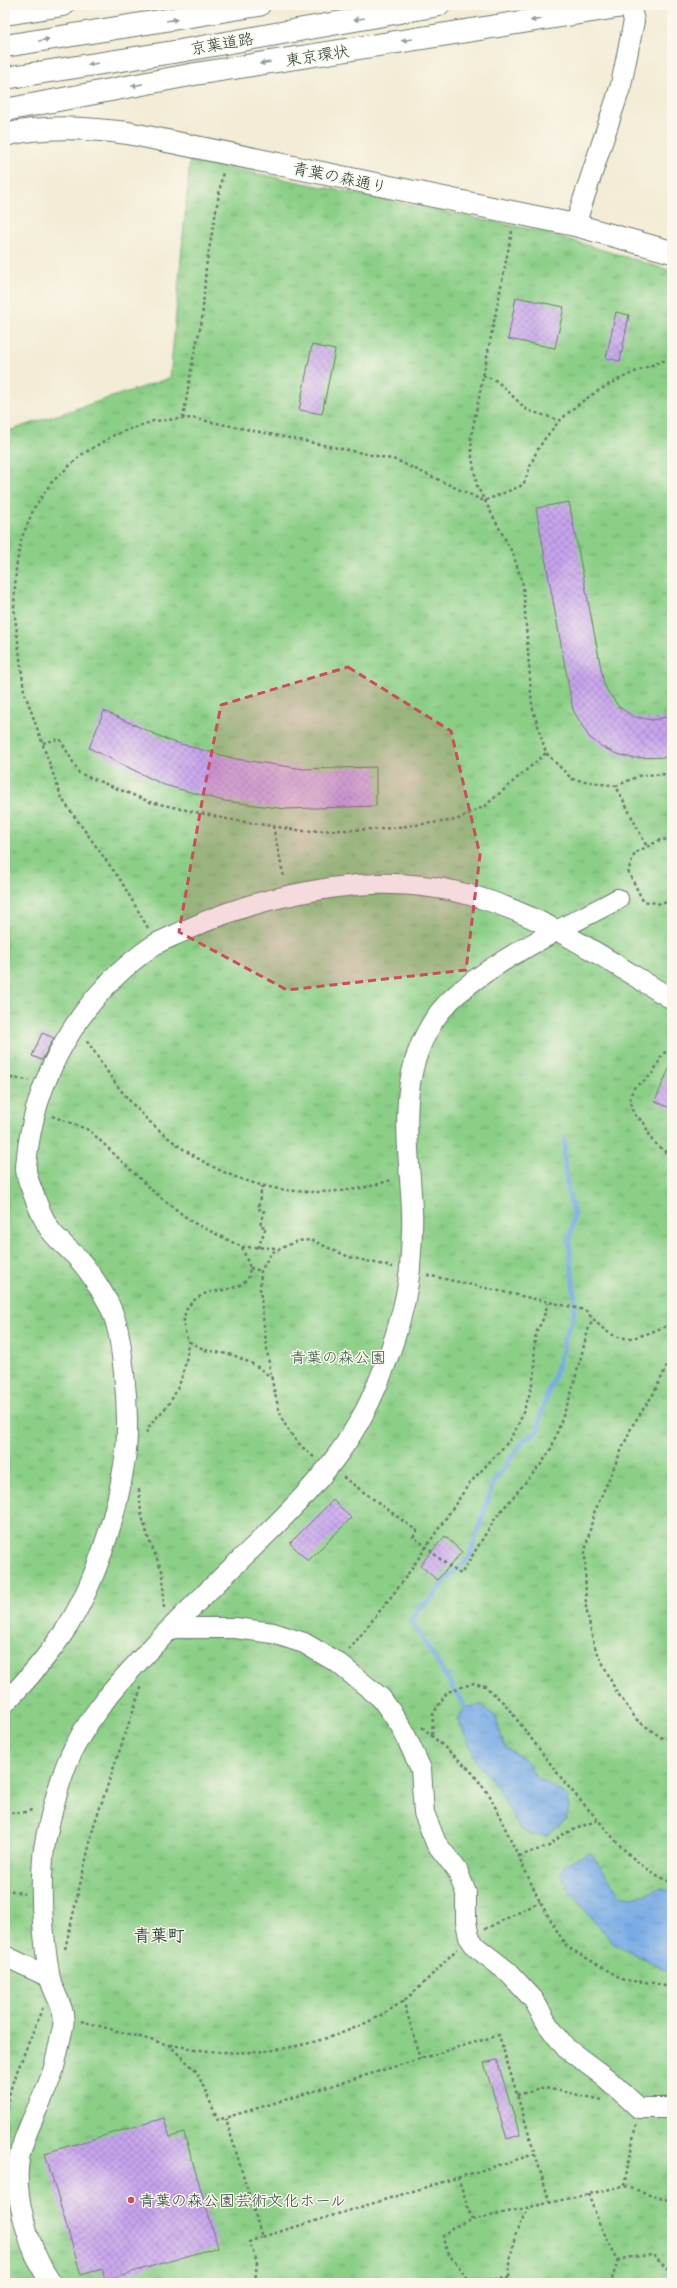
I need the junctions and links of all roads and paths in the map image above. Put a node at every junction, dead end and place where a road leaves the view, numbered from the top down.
1 (63, 5) edge
2 (259, 5) edge
3 (439, 5) edge
4 (630, 5) edge
5 (5, 14) edge
6 (5, 46) edge
7 (5, 78) edge
8 (5, 110) edge
9 (5, 135) edge
10 (225, 164) dead end
11 (513, 224) dead end
12 (575, 225) junction
13 (672, 252) edge
14 (672, 358) edge
15 (482, 375) junction
16 (183, 419) junction
17 (562, 421) junction
18 (484, 501) junction
19 (42, 743) junction
20 (546, 753) junction
21 (672, 774) edge
22 (616, 786) junction
23 (274, 826) junction
24 (672, 841) edge
25 (647, 847) junction
26 (288, 895) junction
27 (618, 899) dead end
28 (672, 899) edge
29 (560, 930) junction
30 (157, 944) junction
31 (672, 999) edge
32 (74, 1023) junction
33 (672, 1051) edge
34 (5, 1081) edge
35 (45, 1086) junction
36 (36, 1110) junction
37 (672, 1148) edge
38 (665, 1152) junction
39 (672, 1165) edge
40 (672, 1169) edge
41 (409, 1173) junction
42 (262, 1186) junction
43 (672, 1198) edge
44 (242, 1247) junction
45 (258, 1248) junction
46 (280, 1248) junction
47 (250, 1268) junction
48 (261, 1271) junction
49 (410, 1271) junction
50 (548, 1303) junction
51 (593, 1320) junction
52 (672, 1325) edge
53 (188, 1341) junction
54 (672, 1354) edge
55 (273, 1378) junction
56 (144, 1439) dead end
57 (329, 1467) junction
58 (139, 1484) dead end
59 (427, 1546) junction
60 (167, 1621) junction
61 (338, 1663) junction
62 (143, 1684) dead end
63 (5, 1703) edge
64 (419, 1724) dead end
65 (432, 1734) junction
66 (672, 1739) edge
67 (598, 1820) junction
68 (519, 1856) junction
69 (672, 1883) edge
70 (540, 1902) junction
71 (469, 1936) junction
72 (5, 1956) edge
73 (63, 1956) dead end
74 (51, 1981) junction
75 (672, 1988) edge
76 (403, 2000) junction
77 (65, 2017) junction
78 (170, 2045) junction
79 (421, 2059) junction
80 (517, 2095) junction
81 (607, 2102) dead end
82 (639, 2108) junction
83 (672, 2108) edge
84 (5, 2112) edge
85 (226, 2119) junction
86 (535, 2154) junction
87 (458, 2177) junction
88 (624, 2186) junction
89 (588, 2194) junction
90 (672, 2200) edge
91 (550, 2203) junction
92 (530, 2207) junction
93 (472, 2220) junction
94 (262, 2237) junction
95 (618, 2260) junction
96 (510, 2278) junction
97 (672, 2279) edge
98 (470, 2282) edge
99 (51, 2283) edge
100 (255, 2283) edge
101 (511, 2283) edge
102 (611, 2283) edge

1 - 5 main road
6 -> 2 main road, 京葉道路
3 -> 7 main road, 京葉道路
4 -> 8 main road, 東京環状
4 - 12 street
9 - 12 main road, 青葉の森通り
10 - 16 path
11 - 15 path
12 - 13 main road, 青葉の森通り
14 - 17 path
15 - 17 path
15 - 18 path
16 - 18 path
16 - 19 path
17 - 18 path
18 - 20 path
19 - 23 path
19 - 30 path
20 - 22 path
20 - 23 path
21 - 22 path
22 - 25 path
23 - 26 path
24 - 25 path
25 - 28 path
26 - 29 street
26 - 30 street
27 - 29 street
29 - 31 street
29 - 41 street
30 - 32 street
32 - 35 street
32 - 42 path
33 - 38 path
34 - 35 path
35 - 36 street
36 - 44 path
36 - 63 street
37 - 38 path
38 - 39 path
40 - 43 path
41 - 42 path
41 - 49 street
42 - 45 path
44 - 45 path
44 - 47 path
45 - 46 path
46 - 48 path
46 - 49 path
47 - 48 path
47 - 53 path
48 - 55 path
49 - 50 path
49 - 57 street
50 - 51 path
50 - 59 path
51 - 52 path
51 - 59 path
53 - 55 path
53 - 56 path
54 - 66 path
55 - 57 path
57 - 59 path
57 - 60 street
58 - 60 path
59 - 61 path
60 - 61 street
60 - 74 street
61 - 71 street
62 - 73 path
64 - 65 path
65 - 67 path
65 - 68 path
67 - 68 path
67 - 69 path
68 - 70 path
70 - 71 path
70 - 75 path
71 - 76 path
71 - 82 street
72 - 74 street
74 - 77 street
74 - 84 path
76 - 78 path
76 - 79 path
77 - 78 path
77 - 99 street
78 - 85 path
79 - 80 path
79 - 85 path
80 - 81 path
80 - 86 path
82 - 83 street
82 - 88 path
85 - 94 path
86 - 87 path
86 - 91 path
87 - 93 path
87 - 94 path
88 - 89 path
88 - 90 path
89 - 91 path
89 - 95 path
91 - 92 path
92 - 93 path
92 - 96 path
93 - 98 path
94 - 100 path
95 - 97 path
95 - 102 path
96 - 98 path
96 - 101 path

